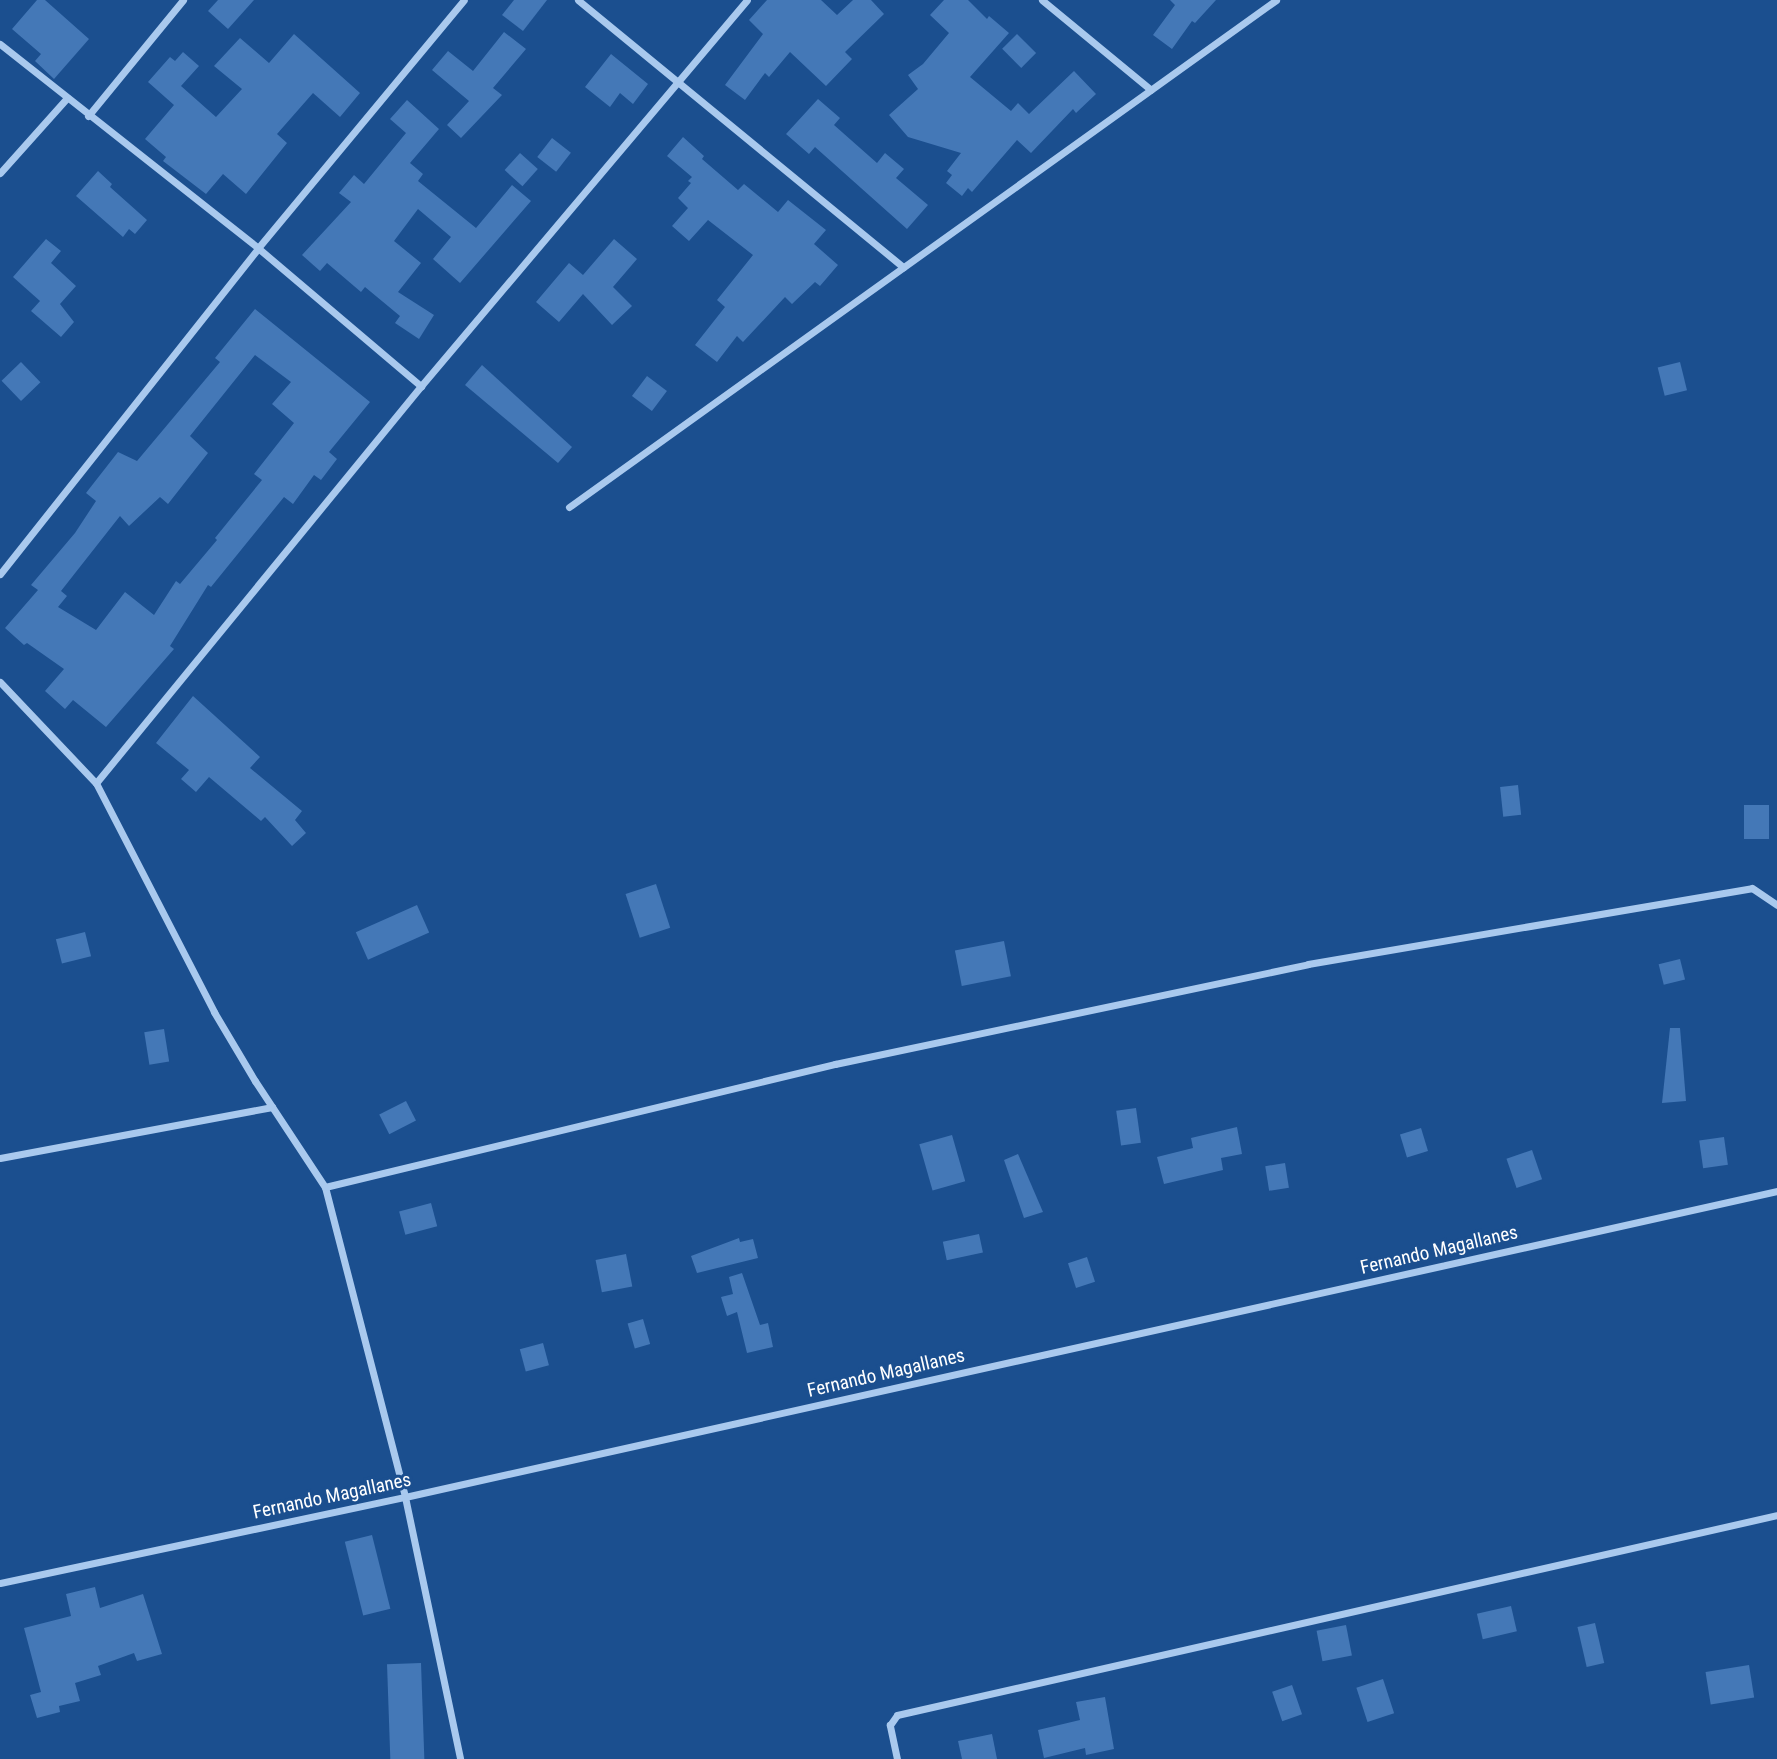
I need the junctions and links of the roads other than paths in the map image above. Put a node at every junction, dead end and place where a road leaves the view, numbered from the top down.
1 (183, 0) edge
2 (464, 0) edge
3 (578, 0) edge
4 (747, 0) edge
5 (1042, 0) edge
6 (1276, 0) edge
7 (0, 44) edge
8 (679, 84) junction
9 (1151, 90) junction
10 (66, 98) junction
11 (88, 116) junction
12 (0, 173) edge
13 (258, 248) junction
14 (903, 268) junction
15 (421, 386) junction
16 (569, 507) dead end
17 (0, 575) edge
18 (0, 682) edge
19 (96, 783) junction
20 (1777, 905) edge
21 (272, 1107) junction
22 (0, 1158) edge
23 (325, 1187) junction
24 (1777, 1191) edge
25 (405, 1497) junction
26 (1777, 1515) edge
27 (0, 1583) edge
28 (460, 1759) edge
29 (897, 1759) edge

1 - 11 street
2 - 13 street
3 - 8 street
4 - 8 street
5 - 9 street
6 - 9 street
7 - 10 street
8 - 14 street
8 - 15 street
9 - 14 street
10 - 11 street
10 - 12 street
11 - 13 street
13 - 15 street
13 - 17 street
14 - 16 street
15 - 19 street
18 - 19 street
19 - 21 street
20 - 23 street
21 - 22 street
21 - 23 street
23 - 25 street
24 - 25 street, Fernando Magallanes
25 - 27 street, Fernando Magallanes
25 - 28 street
26 - 29 street

